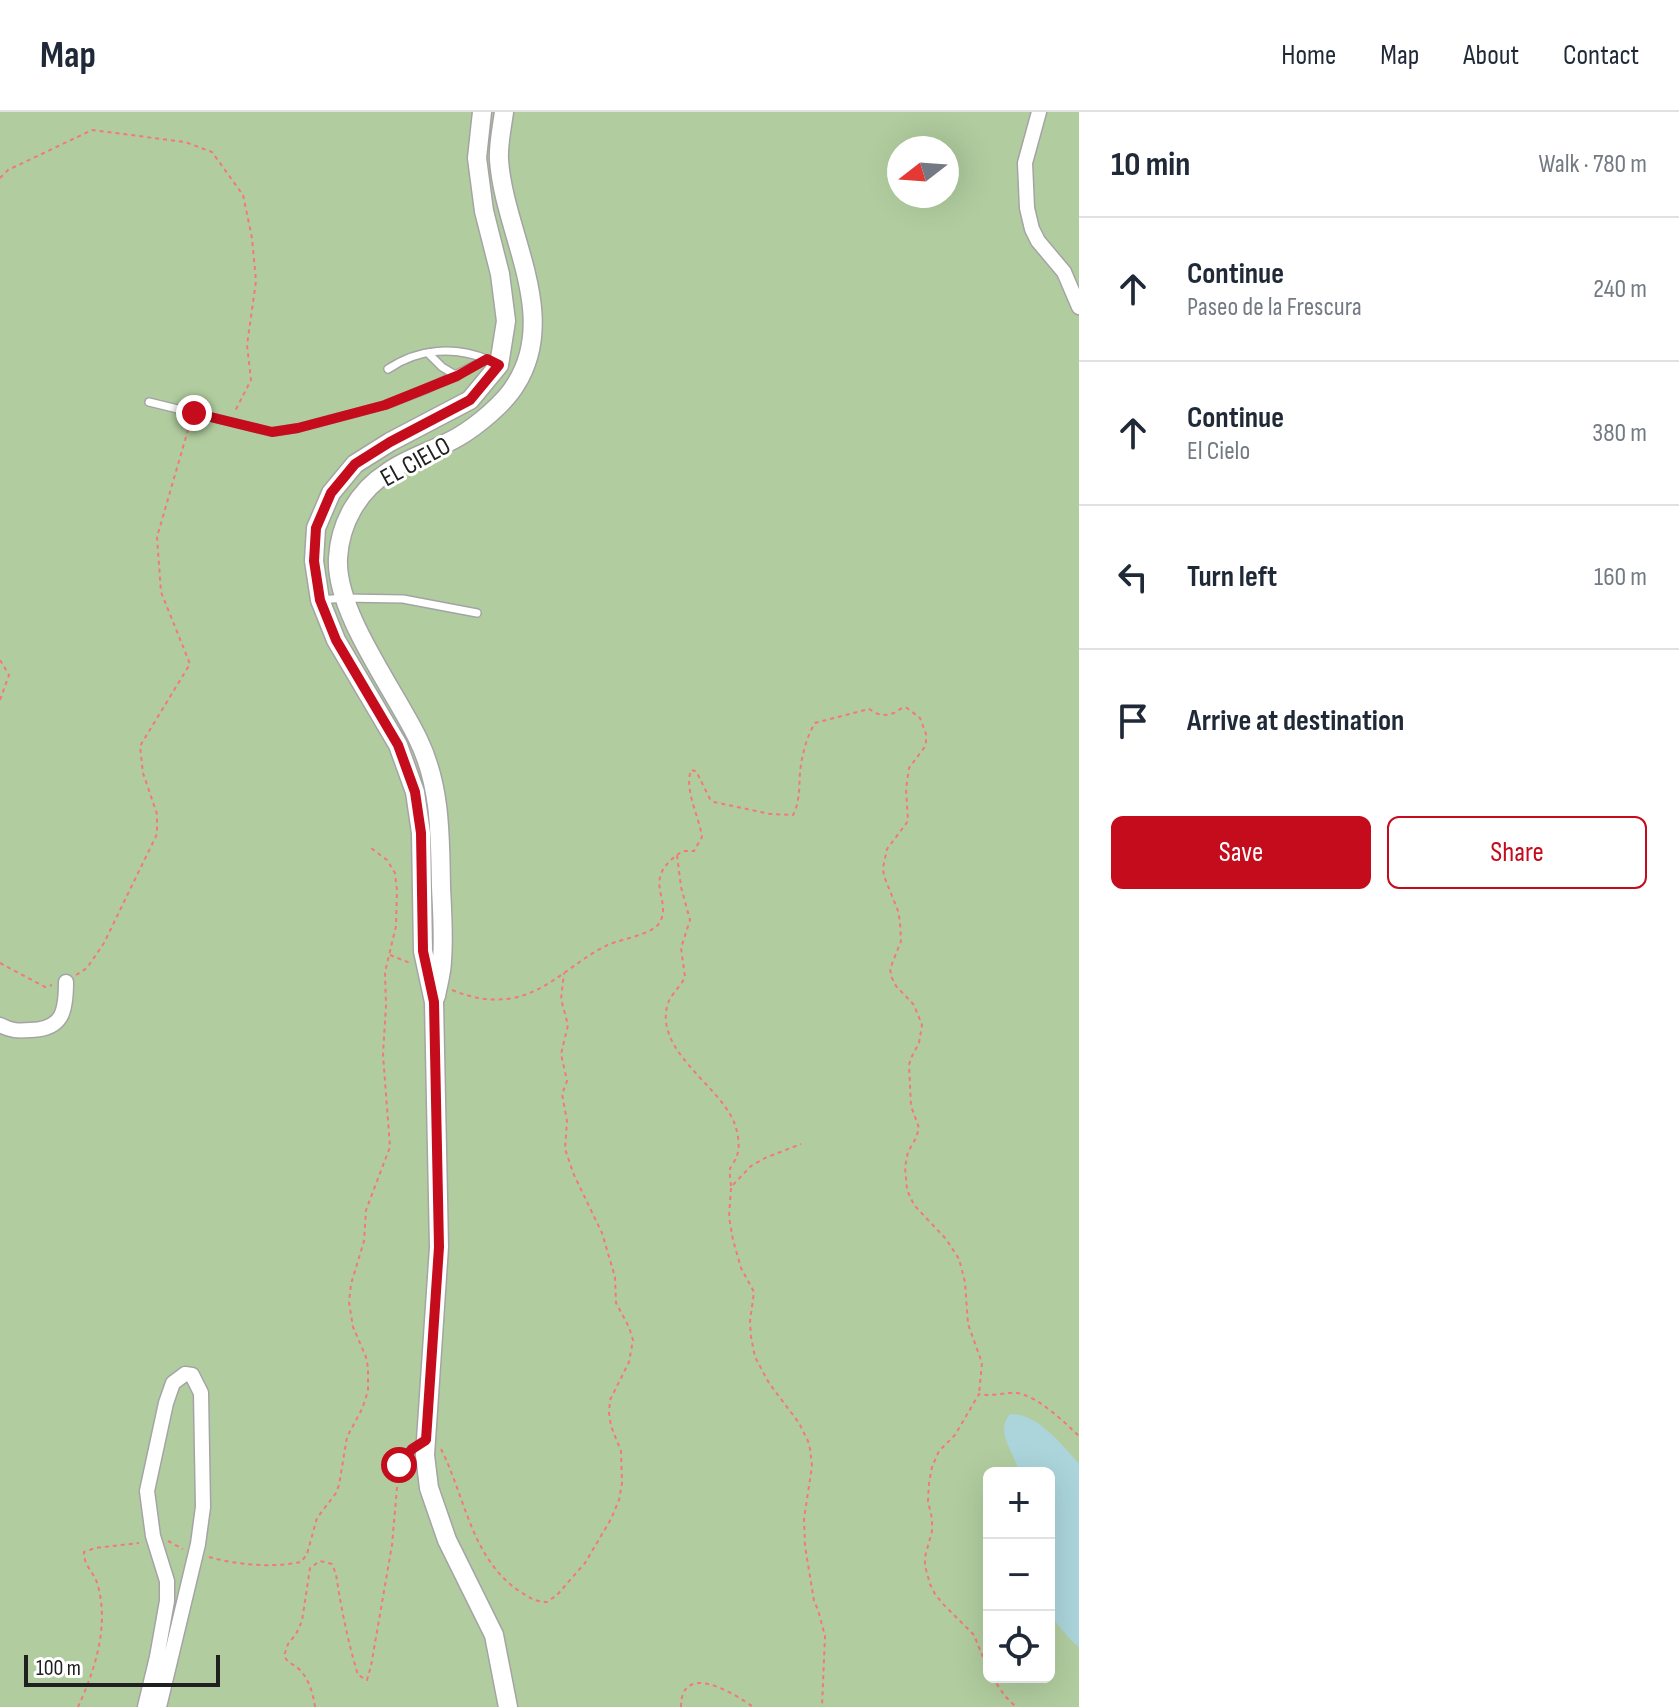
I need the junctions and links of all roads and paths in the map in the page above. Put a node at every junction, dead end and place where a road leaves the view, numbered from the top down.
1 (482, 112) edge
2 (504, 112) edge
3 (1039, 112) edge
4 (0, 178) edge
5 (1079, 307) edge
6 (428, 353) junction
7 (493, 362) junction
8 (388, 369) dead end
9 (521, 373) junction
10 (457, 376) junction
11 (149, 402) dead end
12 (194, 413) junction
13 (229, 422) junction
14 (344, 598) junction
15 (320, 600) junction
16 (477, 613) dead end
17 (0, 660) edge
18 (0, 700) edge
19 (371, 848) dead end
20 (677, 855) junction
21 (0, 963) edge
22 (564, 973) junction
23 (439, 978) junction
24 (66, 982) junction
25 (434, 1002) junction
26 (0, 1025) edge
27 (801, 1144) dead end
28 (731, 1187) junction
29 (979, 1394) junction
30 (1079, 1436) edge
31 (426, 1440) junction
32 (154, 1539) junction
33 (196, 1554) junction
34 (167, 1601) junction
35 (183, 1605) junction
36 (983, 1657) edge
37 (996, 1683) edge
38 (78, 1707) edge
39 (145, 1707) edge
40 (159, 1707) edge
41 (315, 1707) edge
42 (508, 1707) edge
43 (681, 1707) edge
44 (753, 1707) edge
45 (822, 1707) edge
46 (1016, 1707) edge

1 - 7 street
2 - 9 street, EL CIELO
3 - 5 street
4 - 13 path
6 - 7 lane
6 - 8 lane
6 - 10 lane
7 - 9 lane
7 - 10 lane
7 - 15 street, EL CIELO
9 - 14 street, EL CIELO
10 - 13 lane
11 - 12 lane
12 - 13 lane
12 - 24 path
14 - 15 lane
14 - 16 lane
14 - 23 street, EL CIELO
15 - 25 street, EL CIELO
17 - 18 path
19 - 33 path
20 - 22 path
20 - 28 path
20 - 29 path
21 - 24 path
22 - 23 path
22 - 31 path
23 - 25 street, EL CIELO
24 - 26 street
25 - 31 street
27 - 28 path
28 - 45 path
29 - 30 path
29 - 36 path
31 - 41 path
31 - 42 street
32 - 33 path
32 - 33 street
32 - 34 street
32 - 38 path
33 - 35 street
34 - 35 street
34 - 39 street
35 - 40 street
37 - 46 path
43 - 44 path

